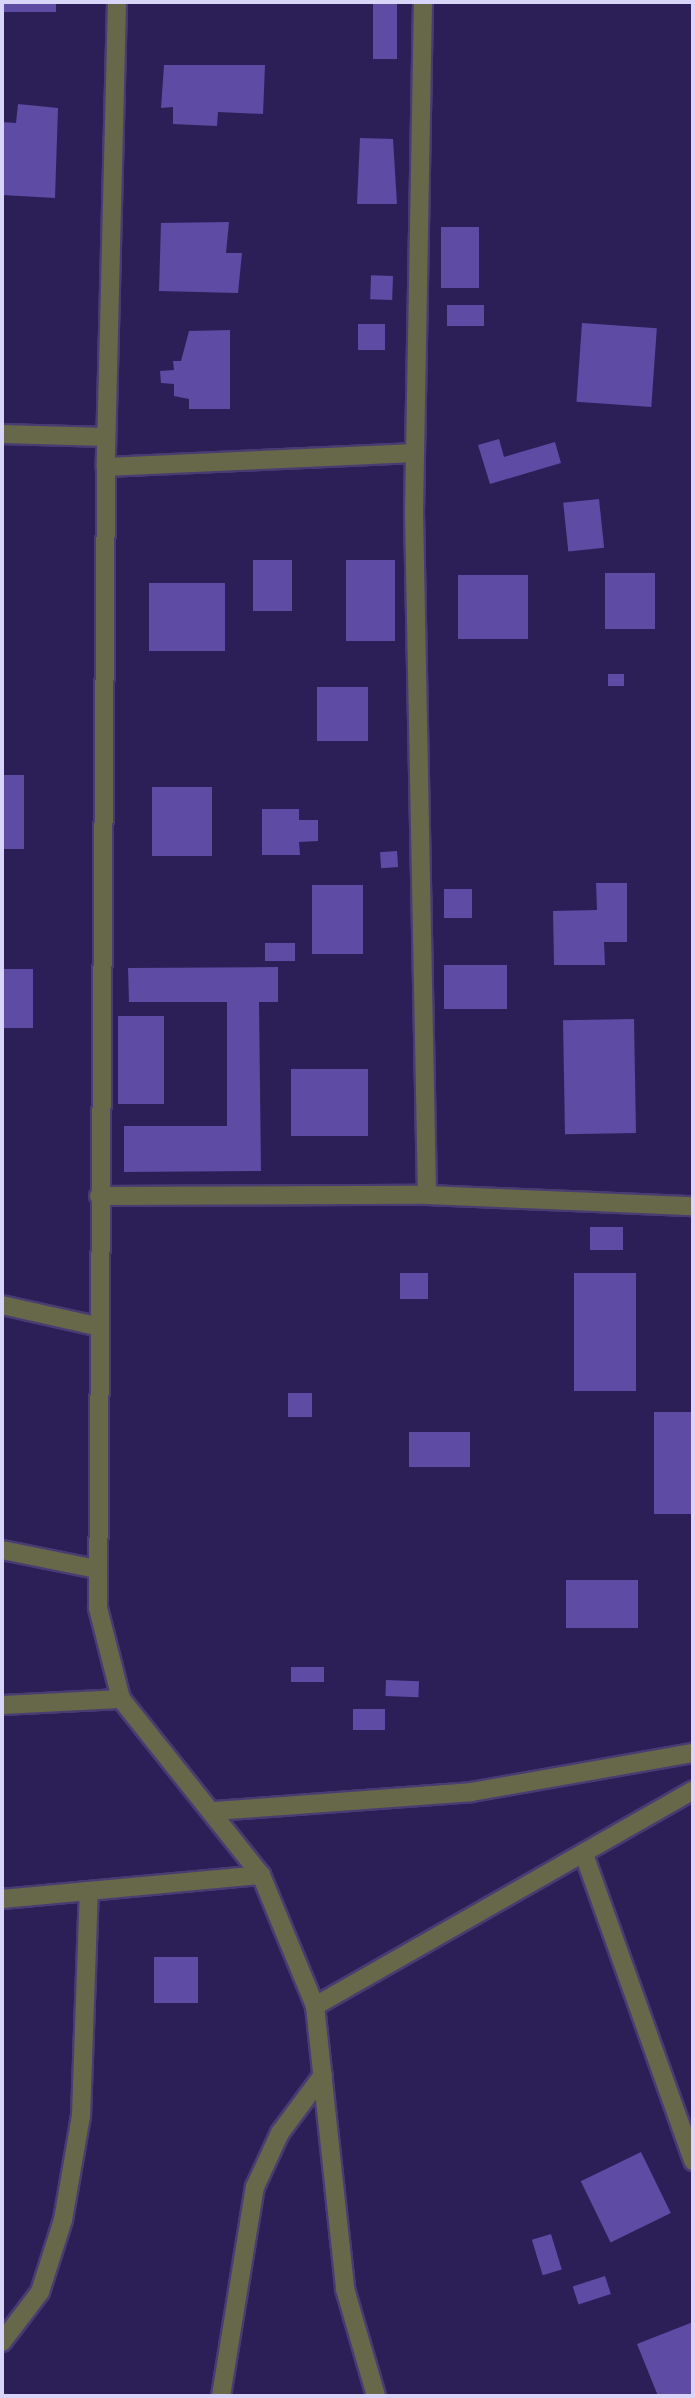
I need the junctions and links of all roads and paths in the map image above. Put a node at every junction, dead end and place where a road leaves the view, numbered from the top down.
1 (117, 2) edge
2 (423, 2) edge
3 (2, 433) edge
4 (106, 437) junction
5 (415, 453) junction
6 (106, 467) junction
7 (99, 1195) junction
8 (427, 1195) junction
9 (693, 1206) edge
10 (2, 1305) edge
11 (96, 1326) junction
12 (2, 1550) edge
13 (96, 1569) junction
14 (121, 1699) junction
15 (2, 1705) edge
16 (693, 1753) edge
17 (693, 1790) edge
18 (214, 1811) junction
19 (585, 1857) junction
20 (261, 1875) junction
21 (89, 1891) junction
22 (2, 1899) edge
23 (315, 2006) junction
24 (323, 2076) junction
25 (685, 2113) edge
26 (693, 2161) edge
27 (2, 2342) edge
28 (221, 2396) edge
29 (376, 2396) edge

1 - 4 street
2 - 5 street
3 - 4 street
4 - 6 street
5 - 6 street
5 - 8 street
6 - 7 street
7 - 8 street
7 - 11 street
8 - 9 street
10 - 11 street
11 - 13 street
12 - 13 street
13 - 14 street
14 - 15 street
14 - 18 street
16 - 18 street
17 - 19 street
18 - 20 street
19 - 23 street
19 - 25 street
20 - 21 street
20 - 23 street
21 - 22 street
21 - 27 street
23 - 24 street
24 - 28 street
24 - 29 street
25 - 26 street

